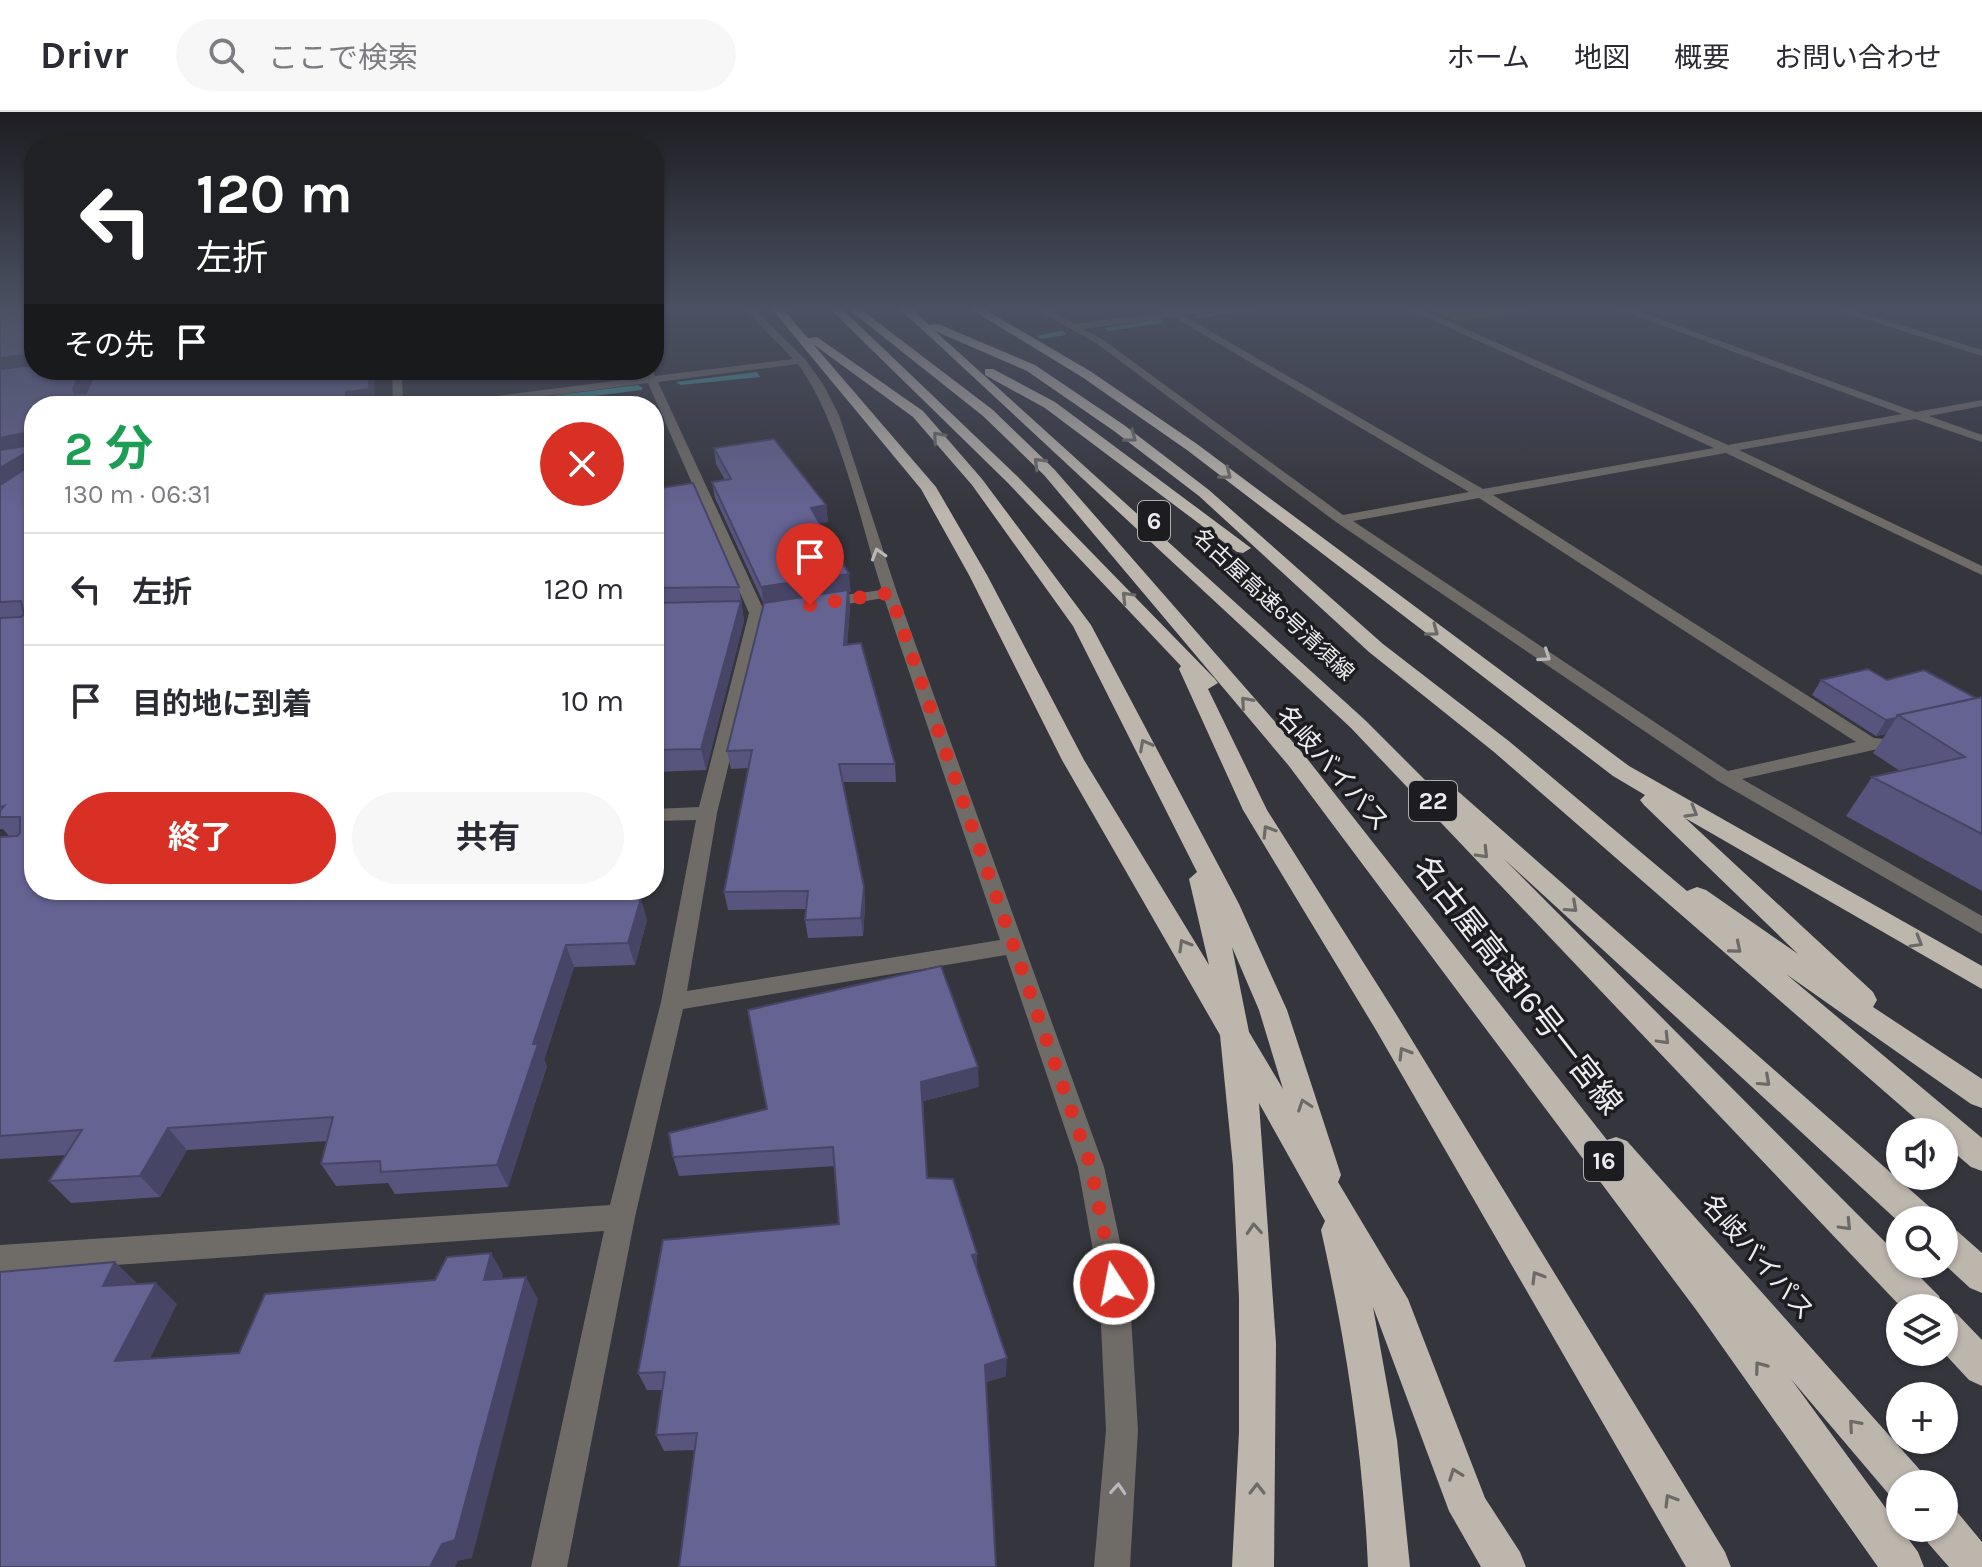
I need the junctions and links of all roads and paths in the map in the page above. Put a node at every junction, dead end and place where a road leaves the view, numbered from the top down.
1 (812, 376) edge
2 (834, 376) edge
3 (868, 376) edge
4 (905, 376) edge
5 (940, 376) edge
6 (980, 376) edge
7 (993, 376) edge
8 (996, 376) edge
9 (1043, 376) edge
10 (1089, 376) edge
11 (1143, 376) edge
12 (1280, 376) edge
13 (1563, 376) edge
14 (1807, 376) edge
15 (611, 380) edge
16 (507, 396) edge
17 (1982, 403) edge
18 (664, 405) edge
19 (1916, 415) junction
20 (1982, 439) edge
21 (1729, 450) junction
22 (1482, 494) junction
23 (1341, 519) junction
24 (1982, 571) edge
25 (890, 593) junction
26 (801, 606) edge
27 (1181, 652) junction
28 (1900, 739) dead end
29 (1872, 745) junction
30 (1297, 761) joint
31 (1621, 771) junction
32 (1725, 777) junction
33 (707, 813) junction
34 (1182, 814) junction
35 (664, 815) edge
36 (1982, 926) edge
37 (1014, 946) junction
38 (1982, 979) edge
39 (673, 1002) junction
40 (1982, 1095) edge
41 (1982, 1112) edge
42 (1982, 1157) edge
43 (1904, 1206) edge
44 (621, 1217) junction
45 (1958, 1254) edge
46 (0, 1259) edge
47 (1982, 1276) edge
48 (1912, 1294) edge
49 (1958, 1342) edge
50 (1982, 1367) edge
51 (1894, 1470) edge
52 (1469, 1511) junction
53 (1955, 1542) edge
54 (549, 1567) edge
55 (1112, 1567) edge
56 (1253, 1567) edge
57 (1389, 1567) edge
58 (1483, 1567) edge
59 (1505, 1567) edge
60 (1710, 1567) edge
61 (1903, 1567) edge
62 (1976, 1567) edge

25 -> 1 street
52 -> 2 highway
34 -> 3 highway
27 -> 4 highway, 名岐バイパス
30 -> 5 highway, 6
6 -> 48 highway, 名岐バイパス / 22
7 -> 43 highway, 名古屋高速6号清須線 / 6
8 - 40 highway
9 -> 42 highway
10 -> 31 highway
11 - 23 street
12 - 22 street
13 - 21 street
14 - 19 street
15 - 16 street
17 - 19 street
18 - 33 street
19 - 20 street
19 - 21 street
21 - 22 street
21 - 24 street
22 - 23 street
22 - 29 street
23 -> 32 street
25 - 26 street
25 - 37 street
51 -> 27 highway, 名岐バイパス
60 -> 27 highway
28 - 29 street
29 - 32 street
61 -> 30 highway, 名古屋高速16号一宮線 / 16
31 -> 38 highway
31 - 41 highway
32 - 36 street
33 - 35 street
33 - 39 street
56 -> 34 highway
57 -> 34 highway
37 - 39 street
55 -> 37 street
39 - 44 street
44 - 46 street
44 - 54 street
45 - 47 highway
49 - 50 highway
52 - 58 highway
52 - 59 highway
53 - 62 highway

